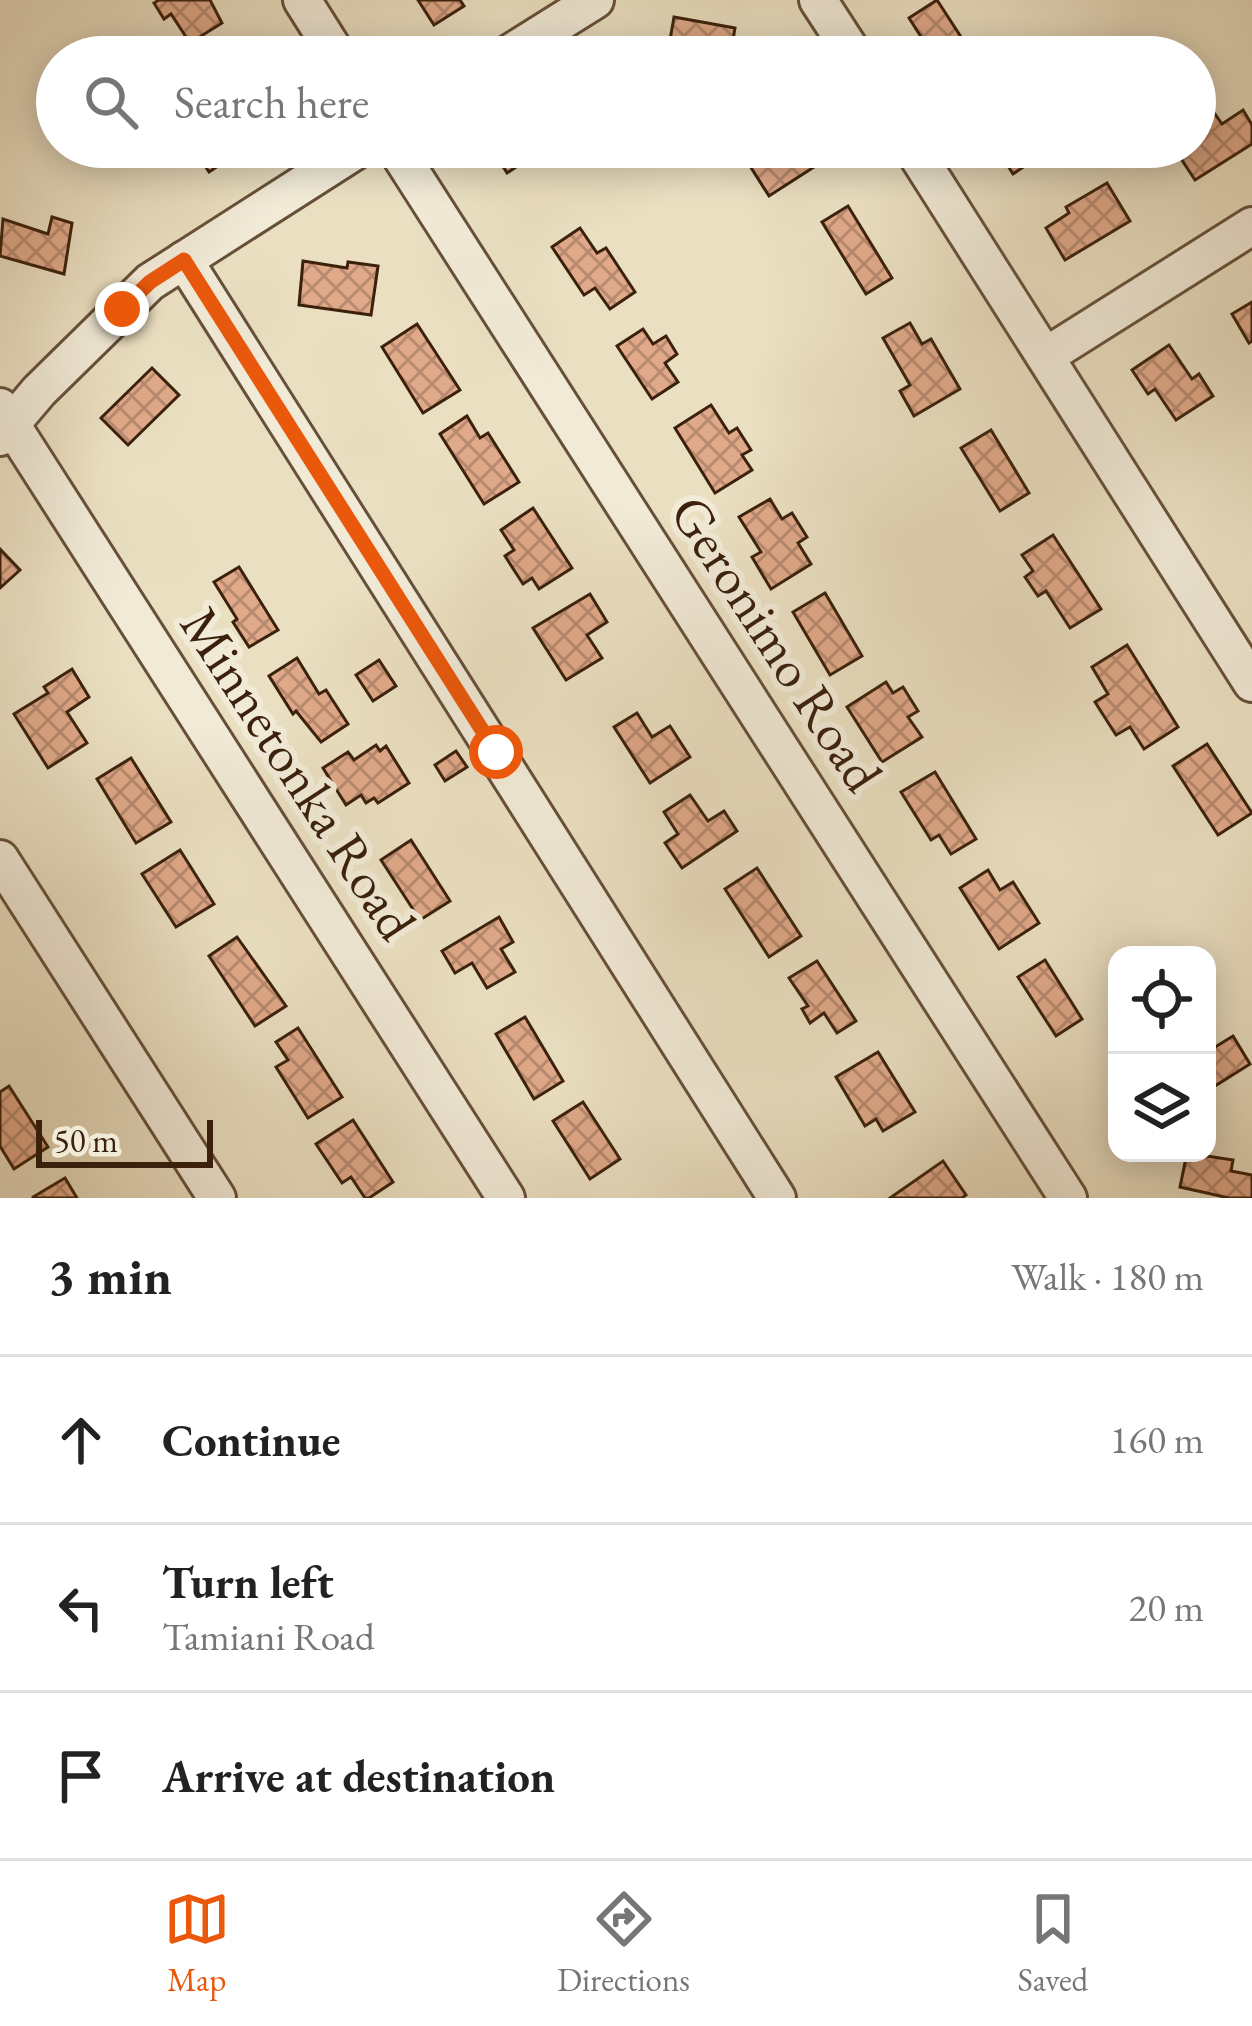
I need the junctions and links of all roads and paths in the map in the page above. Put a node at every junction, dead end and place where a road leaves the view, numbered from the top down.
1 (302, 0) edge
2 (595, 0) edge
3 (818, 0) edge
4 (325, 36) edge
5 (538, 36) edge
6 (841, 36) edge
7 (328, 168) edge
8 (408, 168) edge
9 (925, 168) edge
10 (1252, 226) edge
11 (184, 260) junction
12 (1046, 356) junction
13 (4, 423) edge
14 (1252, 682) edge
15 (0, 860) edge
16 (217, 1198) edge
17 (506, 1198) edge
18 (777, 1198) edge
19 (1068, 1198) edge

1 - 4 street
2 - 5 street
3 - 6 street
7 - 11 street
8 - 19 street, Geronimo Road
9 - 12 street
10 - 12 street
11 - 13 street
11 - 18 street
12 - 14 street
13 - 17 street, Minnetonka Road
15 - 16 street

